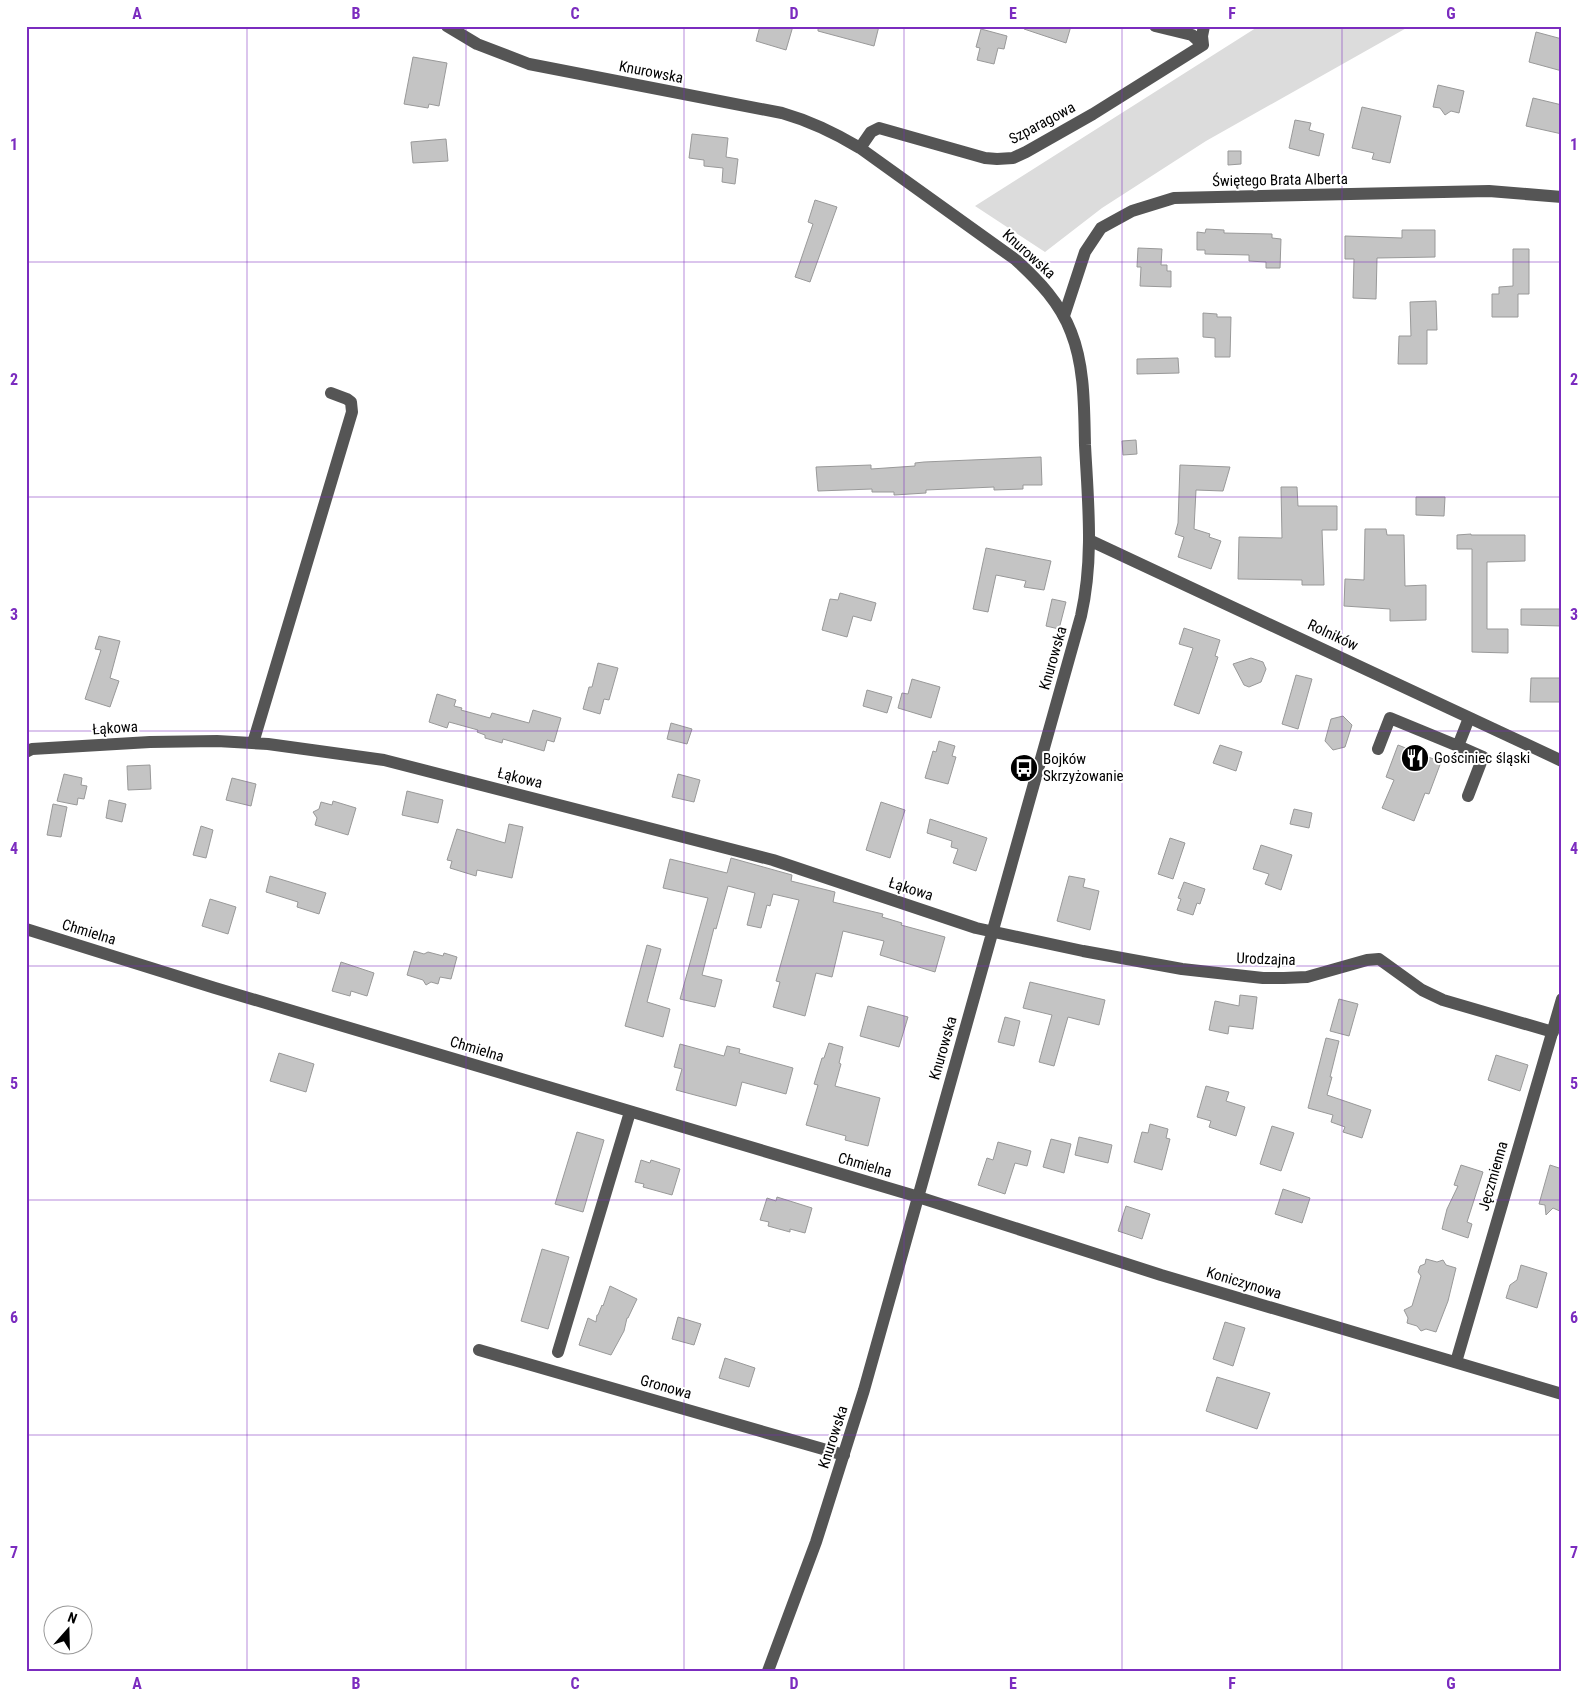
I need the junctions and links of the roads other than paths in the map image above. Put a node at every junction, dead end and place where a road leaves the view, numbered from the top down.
1 (447, 26) edge
2 (1155, 26) edge
3 (1204, 26) edge
4 (1203, 46) junction
5 (860, 148) junction
6 (1562, 197) edge
7 (1064, 316) junction
8 (331, 394) dead end
9 (1089, 540) junction
10 (1469, 718) junction
11 (253, 743) junction
12 (1458, 746) junction
13 (1378, 749) dead end
14 (26, 752) edge
15 (1562, 761) edge
16 (1468, 796) dead end
17 (26, 929) edge
18 (992, 932) junction
19 (1562, 999) edge
20 (1553, 1032) junction
21 (630, 1112) junction
22 (919, 1198) junction
23 (479, 1350) dead end
24 (558, 1352) dead end
25 (1456, 1362) junction
26 (1562, 1394) edge
27 (844, 1455) junction
28 (768, 1671) edge

1 - 5 street, Knurowska
2 - 4 street
3 - 4 street
4 - 5 street, Szparagowa
5 - 7 street, Knurowska
6 - 7 street, Świętego Brata Alberta
7 - 9 street, Knurowska
8 - 11 street
9 - 10 street, Rolników
9 - 18 street, Knurowska
10 - 12 street
10 - 15 street, Rolników
11 - 14 street, Łąkowa
11 - 18 street, Łąkowa
12 - 13 street
12 - 16 street
17 - 21 street, Chmielna
18 - 20 street, Urodzajna
18 - 22 street, Knurowska
19 - 20 street, Jęczmienna
20 - 25 street, Jęczmienna
21 - 22 street, Chmielna
21 - 24 street
22 - 25 street, Koniczynowa
22 - 27 street, Knurowska
23 - 27 street, Gronowa
25 - 26 street, Koniczynowa
27 - 28 street, Knurowska

